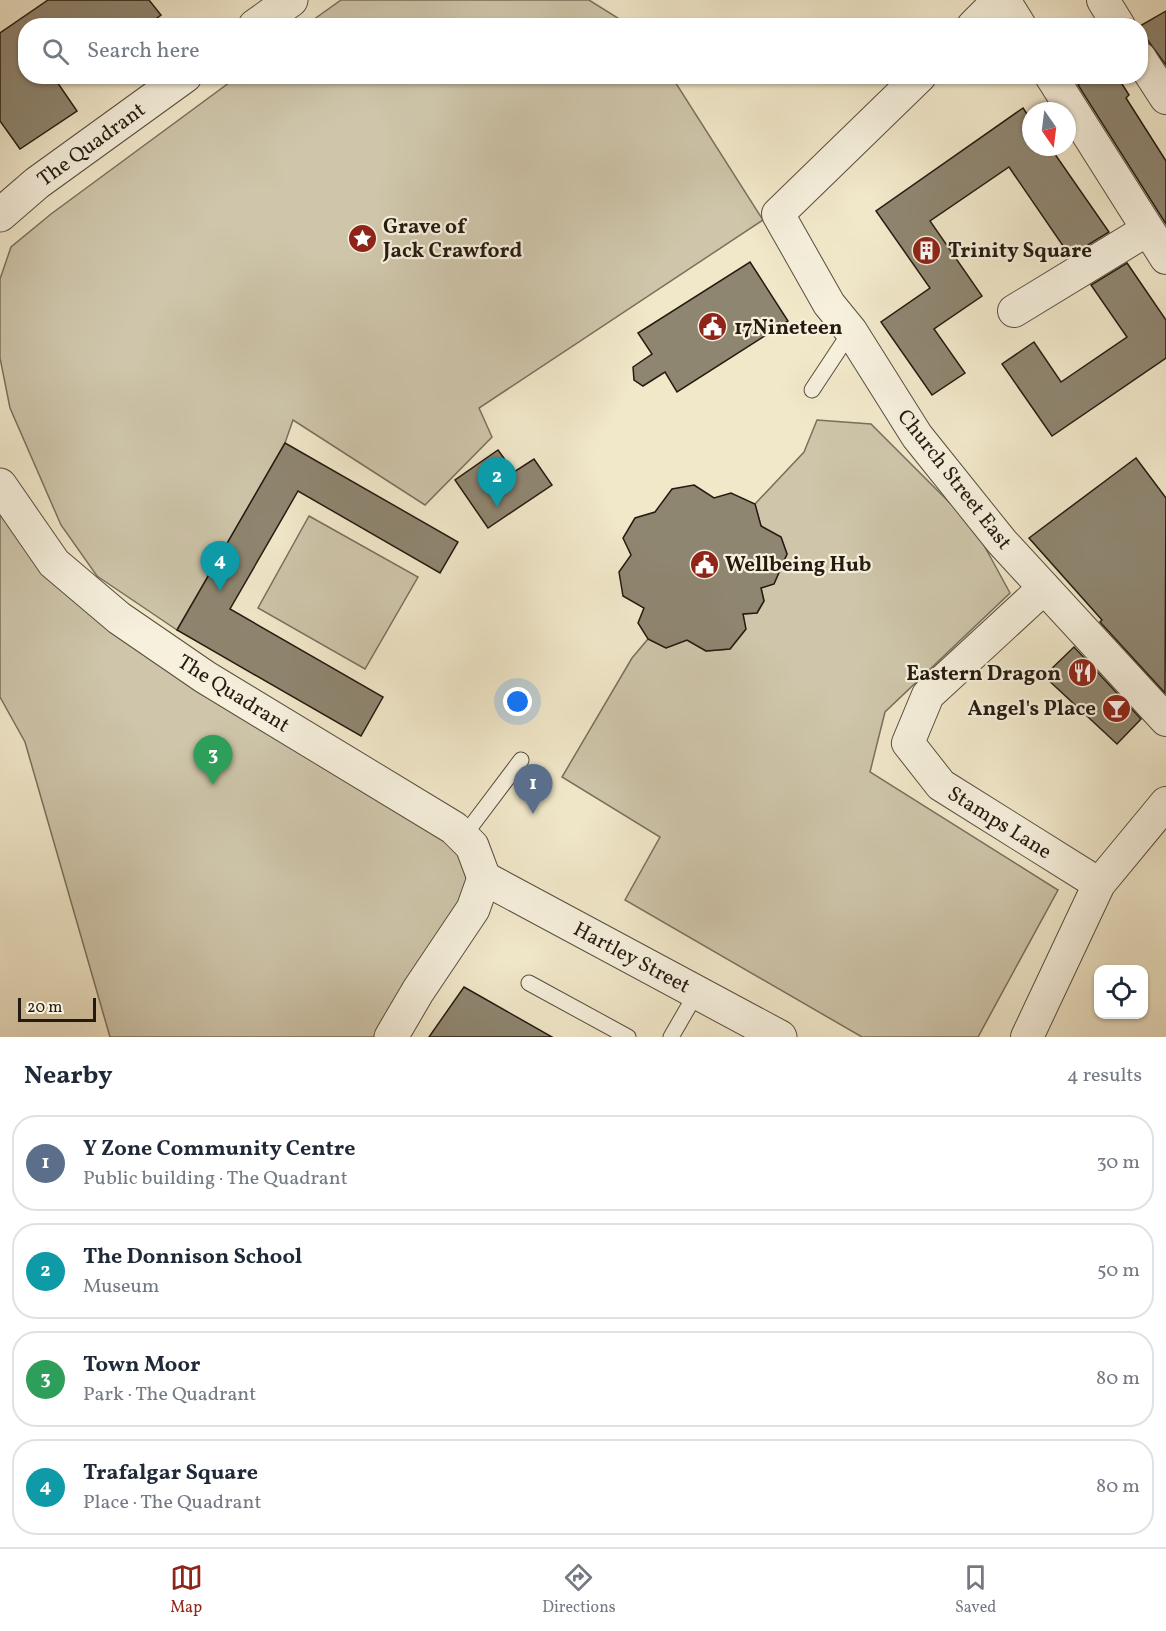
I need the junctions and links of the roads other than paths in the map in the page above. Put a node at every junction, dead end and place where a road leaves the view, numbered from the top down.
1 (291, 0) edge
2 (1001, 0) edge
3 (1103, 0) edge
4 (266, 18) edge
5 (982, 18) edge
6 (1014, 18) edge
7 (1114, 18) edge
8 (1148, 70) edge
9 (174, 84) edge
10 (912, 84) edge
11 (1056, 84) edge
12 (1166, 98) edge
13 (0, 215) edge
14 (1147, 230) junction
15 (1166, 258) edge
16 (1014, 311) dead end
17 (851, 331) junction
18 (812, 390) dead end
19 (0, 485) edge
20 (1044, 588) junction
21 (1166, 720) edge
22 (521, 760) dead end
23 (1166, 803) edge
24 (464, 837) junction
25 (484, 878) junction
26 (1099, 884) junction
27 (529, 983) dead end
28 (697, 992) junction
29 (391, 1037) edge
30 (628, 1037) edge
31 (672, 1037) edge
32 (780, 1037) edge
33 (1028, 1037) edge

1 - 4 street
2 - 5 street
2 - 6 street
3 - 7 street
8 - 12 street
9 - 13 street, The Quadrant
10 - 17 street, Church Street East
11 - 14 street
14 - 15 street
14 - 16 street
17 - 18 lane
17 - 20 street, Church Street East
19 - 24 street, The Quadrant
20 - 21 street, Church Street East
20 - 26 street, Stamps Lane
22 - 24 lane
23 - 26 street
24 - 25 street, The Quadrant
25 - 28 street, Hartley Street
25 - 29 street
26 - 33 street
27 - 30 lane
28 - 31 lane
28 - 32 street, Hartley Street

